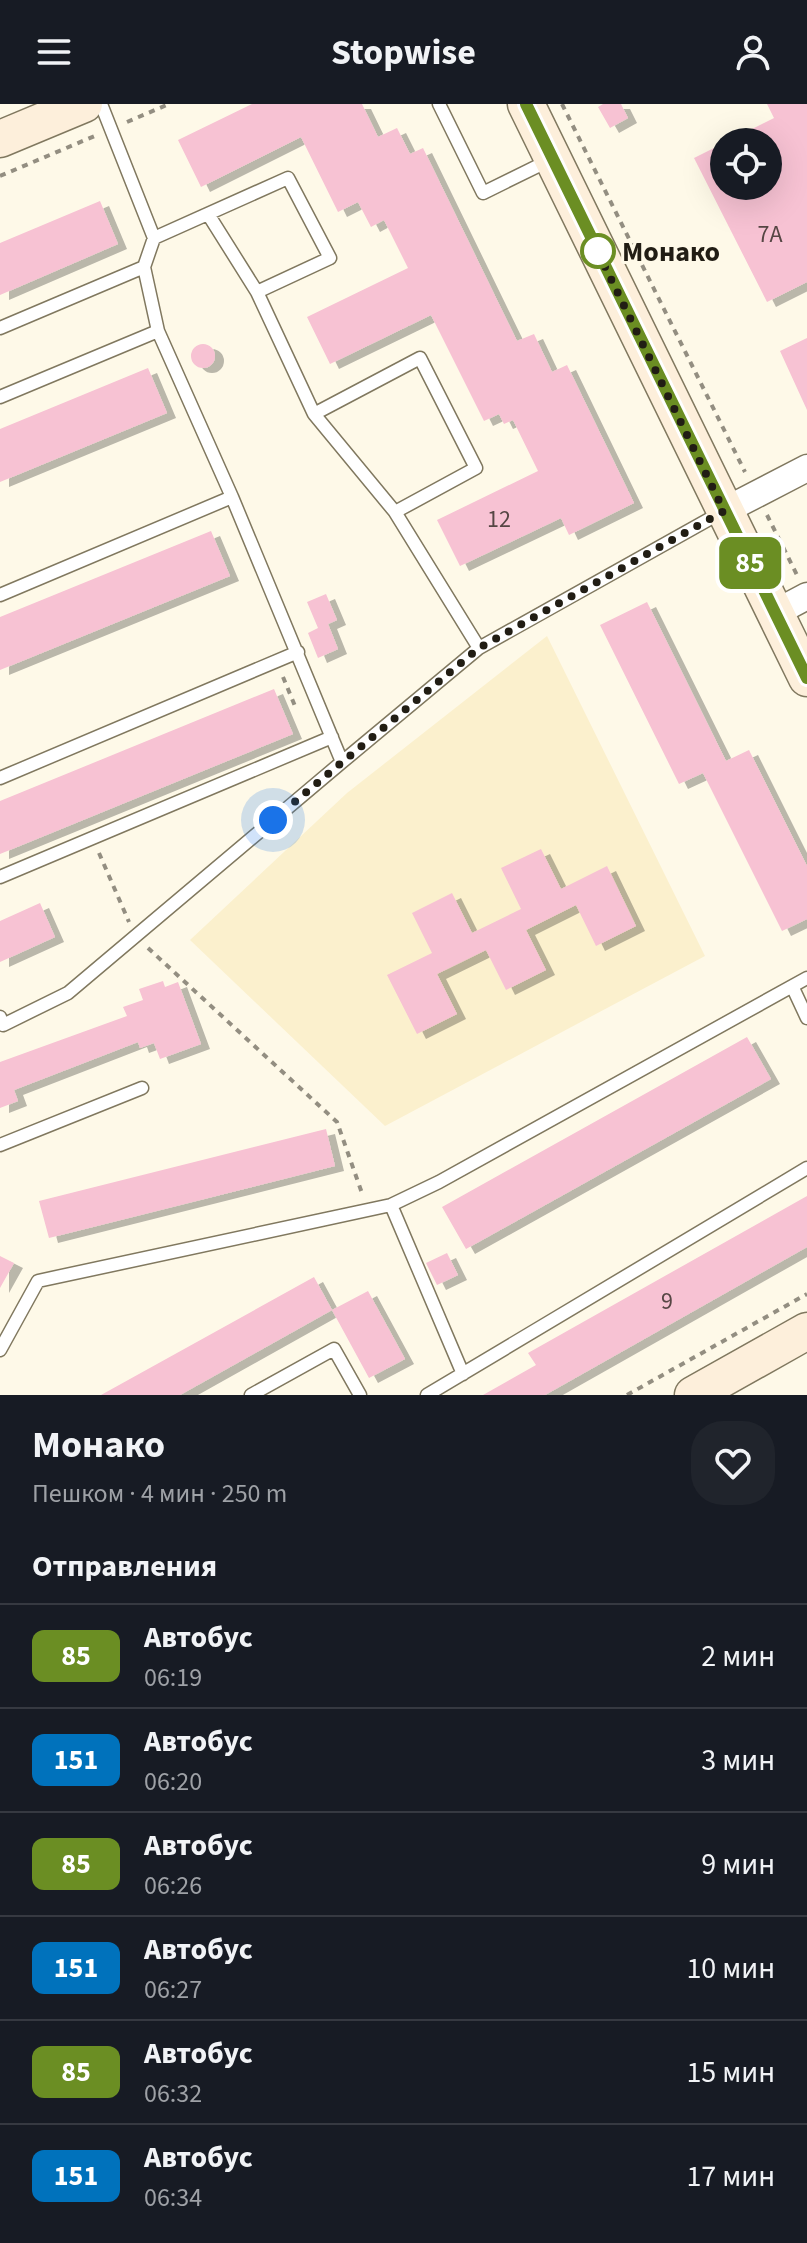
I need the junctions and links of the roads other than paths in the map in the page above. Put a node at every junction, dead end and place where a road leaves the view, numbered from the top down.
1 (84, 104) edge
2 (101, 104) edge
3 (439, 104) edge
4 (526, 104) edge
5 (0, 139) edge
6 (553, 158) junction
7 (208, 214) junction
8 (154, 238) junction
9 (144, 267) junction
10 (257, 292) junction
11 (0, 328) edge
12 (158, 331) junction
13 (0, 397) edge
14 (314, 414) junction
15 (807, 468) edge
16 (232, 497) junction
17 (724, 511) junction
18 (395, 512) junction
19 (804, 589) edge
20 (0, 595) edge
21 (775, 613) junction
22 (479, 648) junction
23 (298, 652) junction
24 (807, 678) edge
25 (332, 737) junction
26 (342, 762) junction
27 (0, 778) edge
28 (0, 877) edge
29 (807, 978) edge
30 (793, 988) junction
31 (807, 1018) edge
32 (1, 1023) edge
33 (142, 1088) dead end
34 (0, 1145) edge
35 (807, 1168) edge
36 (391, 1205) junction
37 (807, 1331) edge
38 (0, 1350) edge
39 (463, 1374) junction
40 (251, 1395) edge
41 (360, 1395) edge
42 (427, 1395) edge
43 (693, 1395) edge

1 - 5 main road
2 - 8 lane
3 - 6 lane
4 - 6 main road
6 - 17 main road
7 - 8 lane
7 - 10 lane
7 - 10 lane
8 - 9 lane
9 - 11 lane
9 - 12 lane
10 - 14 lane
12 - 13 lane
12 - 16 lane
14 - 18 lane
14 - 18 lane
15 - 17 street
16 - 20 lane
16 - 23 lane
17 - 21 main road
17 - 22 lane
18 - 22 lane
19 - 21 street
21 - 24 main road
22 - 26 lane
23 - 25 lane
23 - 27 lane
25 - 26 lane
25 - 28 lane
26 - 32 lane
29 - 30 lane
30 - 31 lane
30 - 36 lane
33 - 34 lane
35 - 39 lane
36 - 38 lane
36 - 39 lane
37 - 43 main road
39 - 42 lane
40 - 41 lane

